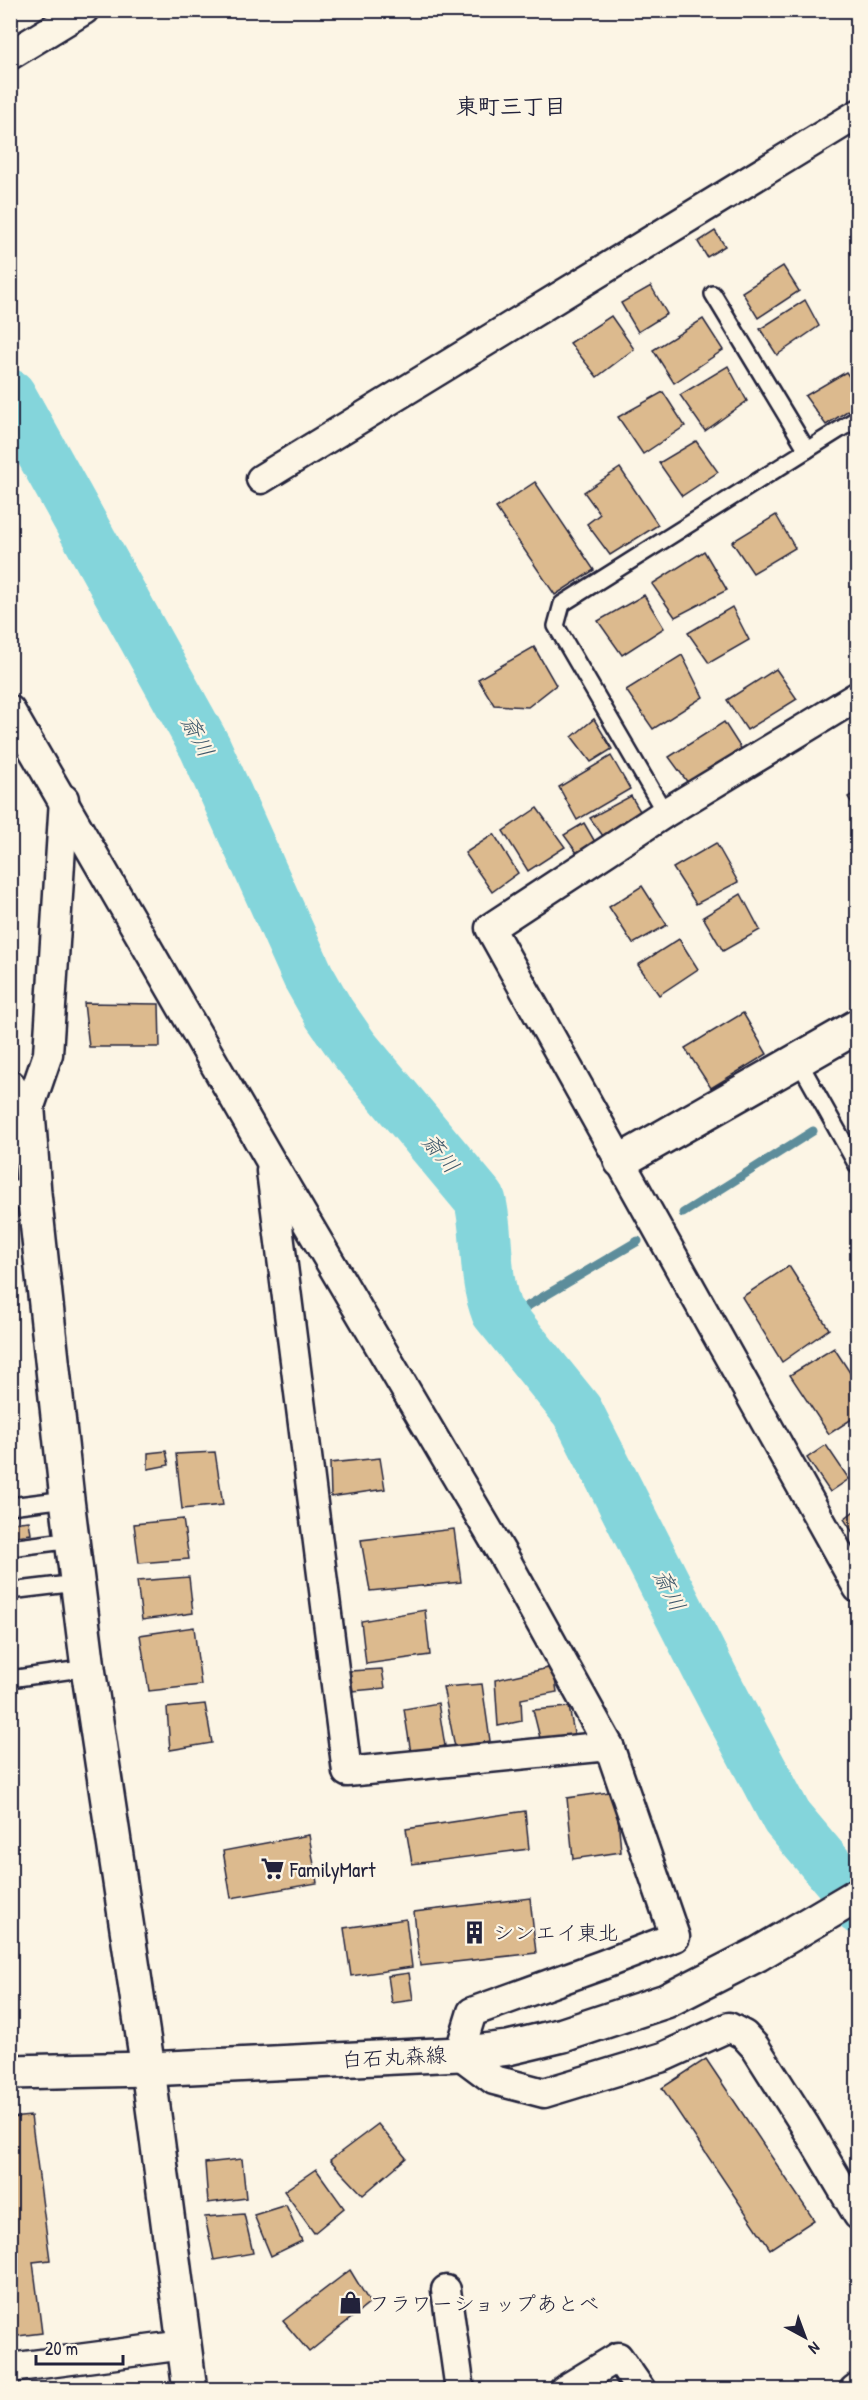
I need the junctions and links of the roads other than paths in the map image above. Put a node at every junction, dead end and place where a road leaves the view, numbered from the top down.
1 (84, 10) edge
2 (10, 55) edge
3 (858, 114) edge
4 (713, 294) dead end
5 (858, 418) edge
6 (807, 450) junction
7 (261, 479) dead end
8 (858, 696) edge
9 (10, 710) edge
10 (64, 799) junction
11 (665, 813) junction
12 (858, 1026) edge
13 (798, 1060) junction
14 (10, 1084) edge
15 (28, 1112) junction
16 (270, 1160) junction
17 (621, 1161) junction
18 (858, 1167) edge
19 (22, 1194) edge
20 (67, 1499) junction
21 (10, 1506) edge
22 (73, 1540) junction
23 (10, 1548) edge
24 (77, 1583) junction
25 (858, 1588) edge
26 (10, 1591) edge
27 (88, 1668) junction
28 (10, 1679) edge
29 (609, 1746) junction
30 (858, 1895) edge
31 (459, 2055) junction
32 (148, 2069) junction
33 (10, 2072) edge
34 (858, 2215) edge
35 (446, 2290) dead end
36 (184, 2345) junction
37 (10, 2368) edge
38 (190, 2390) edge
39 (460, 2390) edge
40 (564, 2390) edge
41 (641, 2390) edge

1 - 2 street
3 - 7 street
4 - 6 lane
5 - 6 lane
6 - 11 lane
8 - 11 street
9 - 10 street
10 - 15 street
10 - 16 street
11 - 17 street
12 - 13 street
13 - 17 street
13 - 18 lane
14 - 15 street
15 - 19 street
16 - 29 street
16 - 29 street
17 - 25 street
19 - 20 street
20 - 21 lane
20 - 22 street
22 - 23 lane
22 - 24 street
24 - 26 lane
24 - 27 street
27 - 28 lane
27 - 32 street
29 - 31 street
30 - 31 street, 白石丸森線
31 - 32 street, 白石丸森線
31 - 34 street
32 - 33 street, 白石丸森線
32 - 36 street
35 - 39 street
36 - 37 street
36 - 38 street
40 - 41 street

